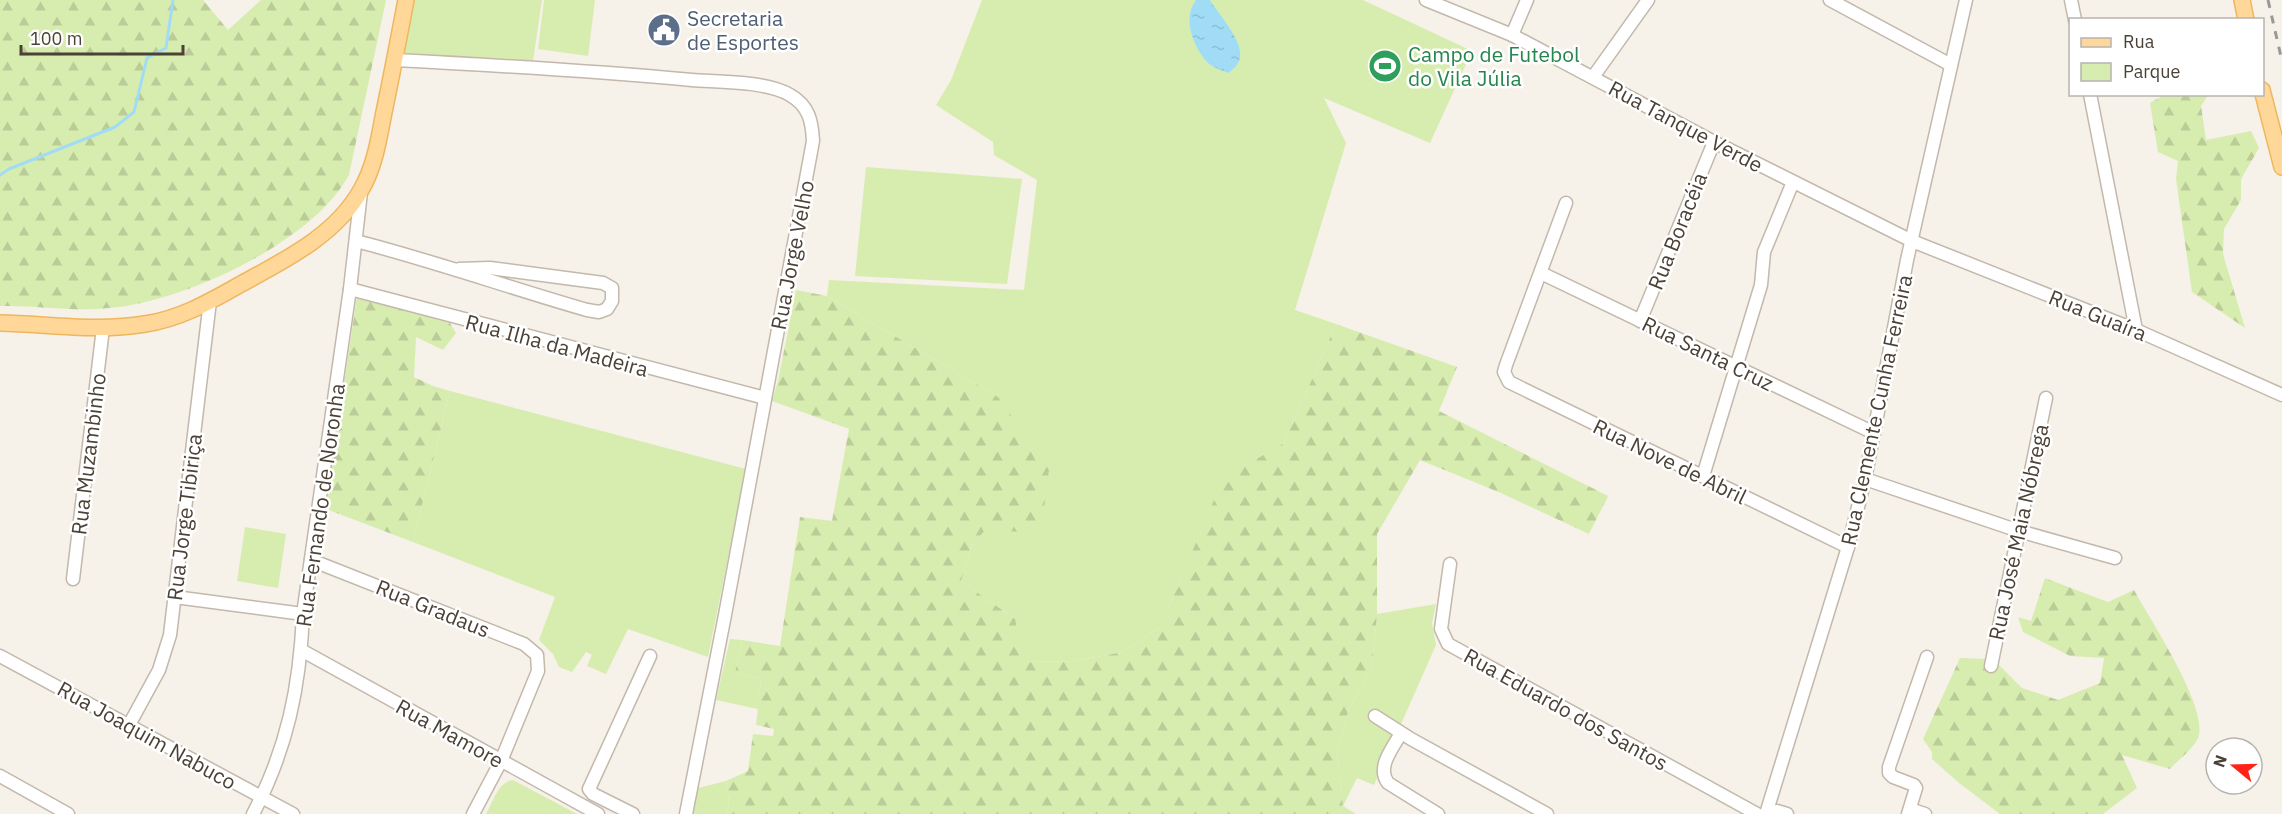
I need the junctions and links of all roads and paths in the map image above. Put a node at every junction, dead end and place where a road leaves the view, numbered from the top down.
1 (406, 0) edge
2 (1426, 0) edge
3 (1527, 0) edge
4 (1648, 0) edge
5 (1830, 0) edge
6 (1966, 0) edge
7 (2071, 0) edge
8 (2242, 0) edge
9 (2075, 18) edge
10 (2246, 18) edge
11 (1512, 35) junction
12 (395, 60) junction
13 (1951, 64) junction
14 (1593, 77) junction
15 (2090, 96) edge
16 (2264, 96) edge
17 (1714, 142) junction
18 (2282, 166) edge
19 (1793, 182) junction
20 (362, 190) junction
21 (1566, 203) dead end
22 (356, 241) junction
23 (1912, 241) junction
24 (459, 269) junction
25 (1541, 273) junction
26 (350, 289) junction
27 (210, 302) junction
28 (1640, 321) junction
29 (0, 323) edge
30 (103, 328) junction
31 (2136, 330) junction
32 (1735, 366) junction
33 (2282, 395) edge
34 (765, 398) junction
35 (2046, 398) dead end
36 (1874, 433) junction
37 (1703, 476) junction
38 (1865, 479) junction
39 (2019, 531) junction
40 (1848, 548) junction
41 (2115, 558) dead end
42 (311, 560) junction
43 (1450, 564) dead end
44 (73, 579) dead end
45 (175, 597) junction
46 (303, 614) junction
47 (302, 650) junction
48 (650, 656) dead end
49 (0, 657) edge
50 (1927, 657) dead end
51 (1990, 666) dead end
52 (1375, 716) dead end
53 (129, 725) junction
54 (1401, 734) junction
55 (501, 761) junction
56 (0, 776) edge
57 (262, 798) junction
58 (1909, 812) edge
59 (68, 814) edge
60 (253, 814) edge
61 (293, 814) edge
62 (473, 814) edge
63 (598, 814) edge
64 (633, 814) edge
65 (686, 814) edge
66 (1438, 814) edge
67 (1547, 814) edge
68 (1757, 814) edge
69 (1766, 814) edge
70 (1772, 814) edge
71 (1787, 814) edge
72 (1924, 814) edge

1 - 12 main road
2 - 11 street, Rua Tanque Verde
3 - 11 street
4 - 14 street
5 - 13 street
6 - 13 street, Rua Clemente Cunha Ferreira
7 - 9 street
8 - 10 main road
11 - 14 street, Rua Tanque Verde
12 - 20 main road
12 - 34 street, Rua Jorge Velho
13 - 23 street, Rua Clemente Cunha Ferreira
14 - 17 street, Rua Tanque Verde
15 - 31 street
16 - 18 main road
17 - 19 street, Rua Tanque Verde
17 - 28 street, Rua Boracéia
19 - 23 street, Rua Tanque Verde
19 - 32 street
20 - 22 street, Rua Fernando de Noronha
20 - 27 main road
21 - 25 street
22 - 24 street
22 - 26 street, Rua Fernando de Noronha
23 - 31 street, Rua Guaíra
23 - 36 street, Rua Clemente Cunha Ferreira
24 - 24 street
25 - 28 street, Rua Santa Cruz
25 - 37 street, Rua Nove de Abril
26 - 34 street, Rua Ilha da Madeira
26 - 42 street, Rua Fernando de Noronha
27 - 30 main road
27 - 45 street, Rua Jorge Tibiriça
28 - 32 street, Rua Santa Cruz
29 - 30 main road
30 - 44 street, Rua Muzambinho
31 - 33 street, Rua Guaíra
32 - 36 street, Rua Santa Cruz
32 - 37 street
34 - 65 street, Rua Jorge Velho
35 - 39 street, Rua José Maia Nóbrega
36 - 38 street, Rua Clemente Cunha Ferreira
37 - 40 street, Rua Nove de Abril
38 - 39 street
38 - 40 street, Rua Clemente Cunha Ferreira
39 - 41 street
39 - 51 street, Rua José Maia Nóbrega
40 - 69 street, Rua Clemente Cunha Ferreira
42 - 46 street, Rua Fernando de Noronha
42 - 55 street, Rua Gradaus
43 - 68 street, Rua Eduardo dos Santos
45 - 46 street
45 - 53 street, Rua Jorge Tibiriça
46 - 47 street, Rua Fernando de Noronha
47 - 55 street, Rua Mamore
47 - 57 street, Rua Fernando de Noronha
48 - 64 street
49 - 53 street, Rua Joaquim Nabuco
50 - 58 street
52 - 54 street
53 - 57 street, Rua Joaquim Nabuco
54 - 66 street
54 - 67 street
55 - 62 street
55 - 63 street, Rua Mamore
56 - 59 street
57 - 60 street, Rua Fernando de Noronha
57 - 61 street, Rua Joaquim Nabuco
58 - 72 street
70 - 71 street

